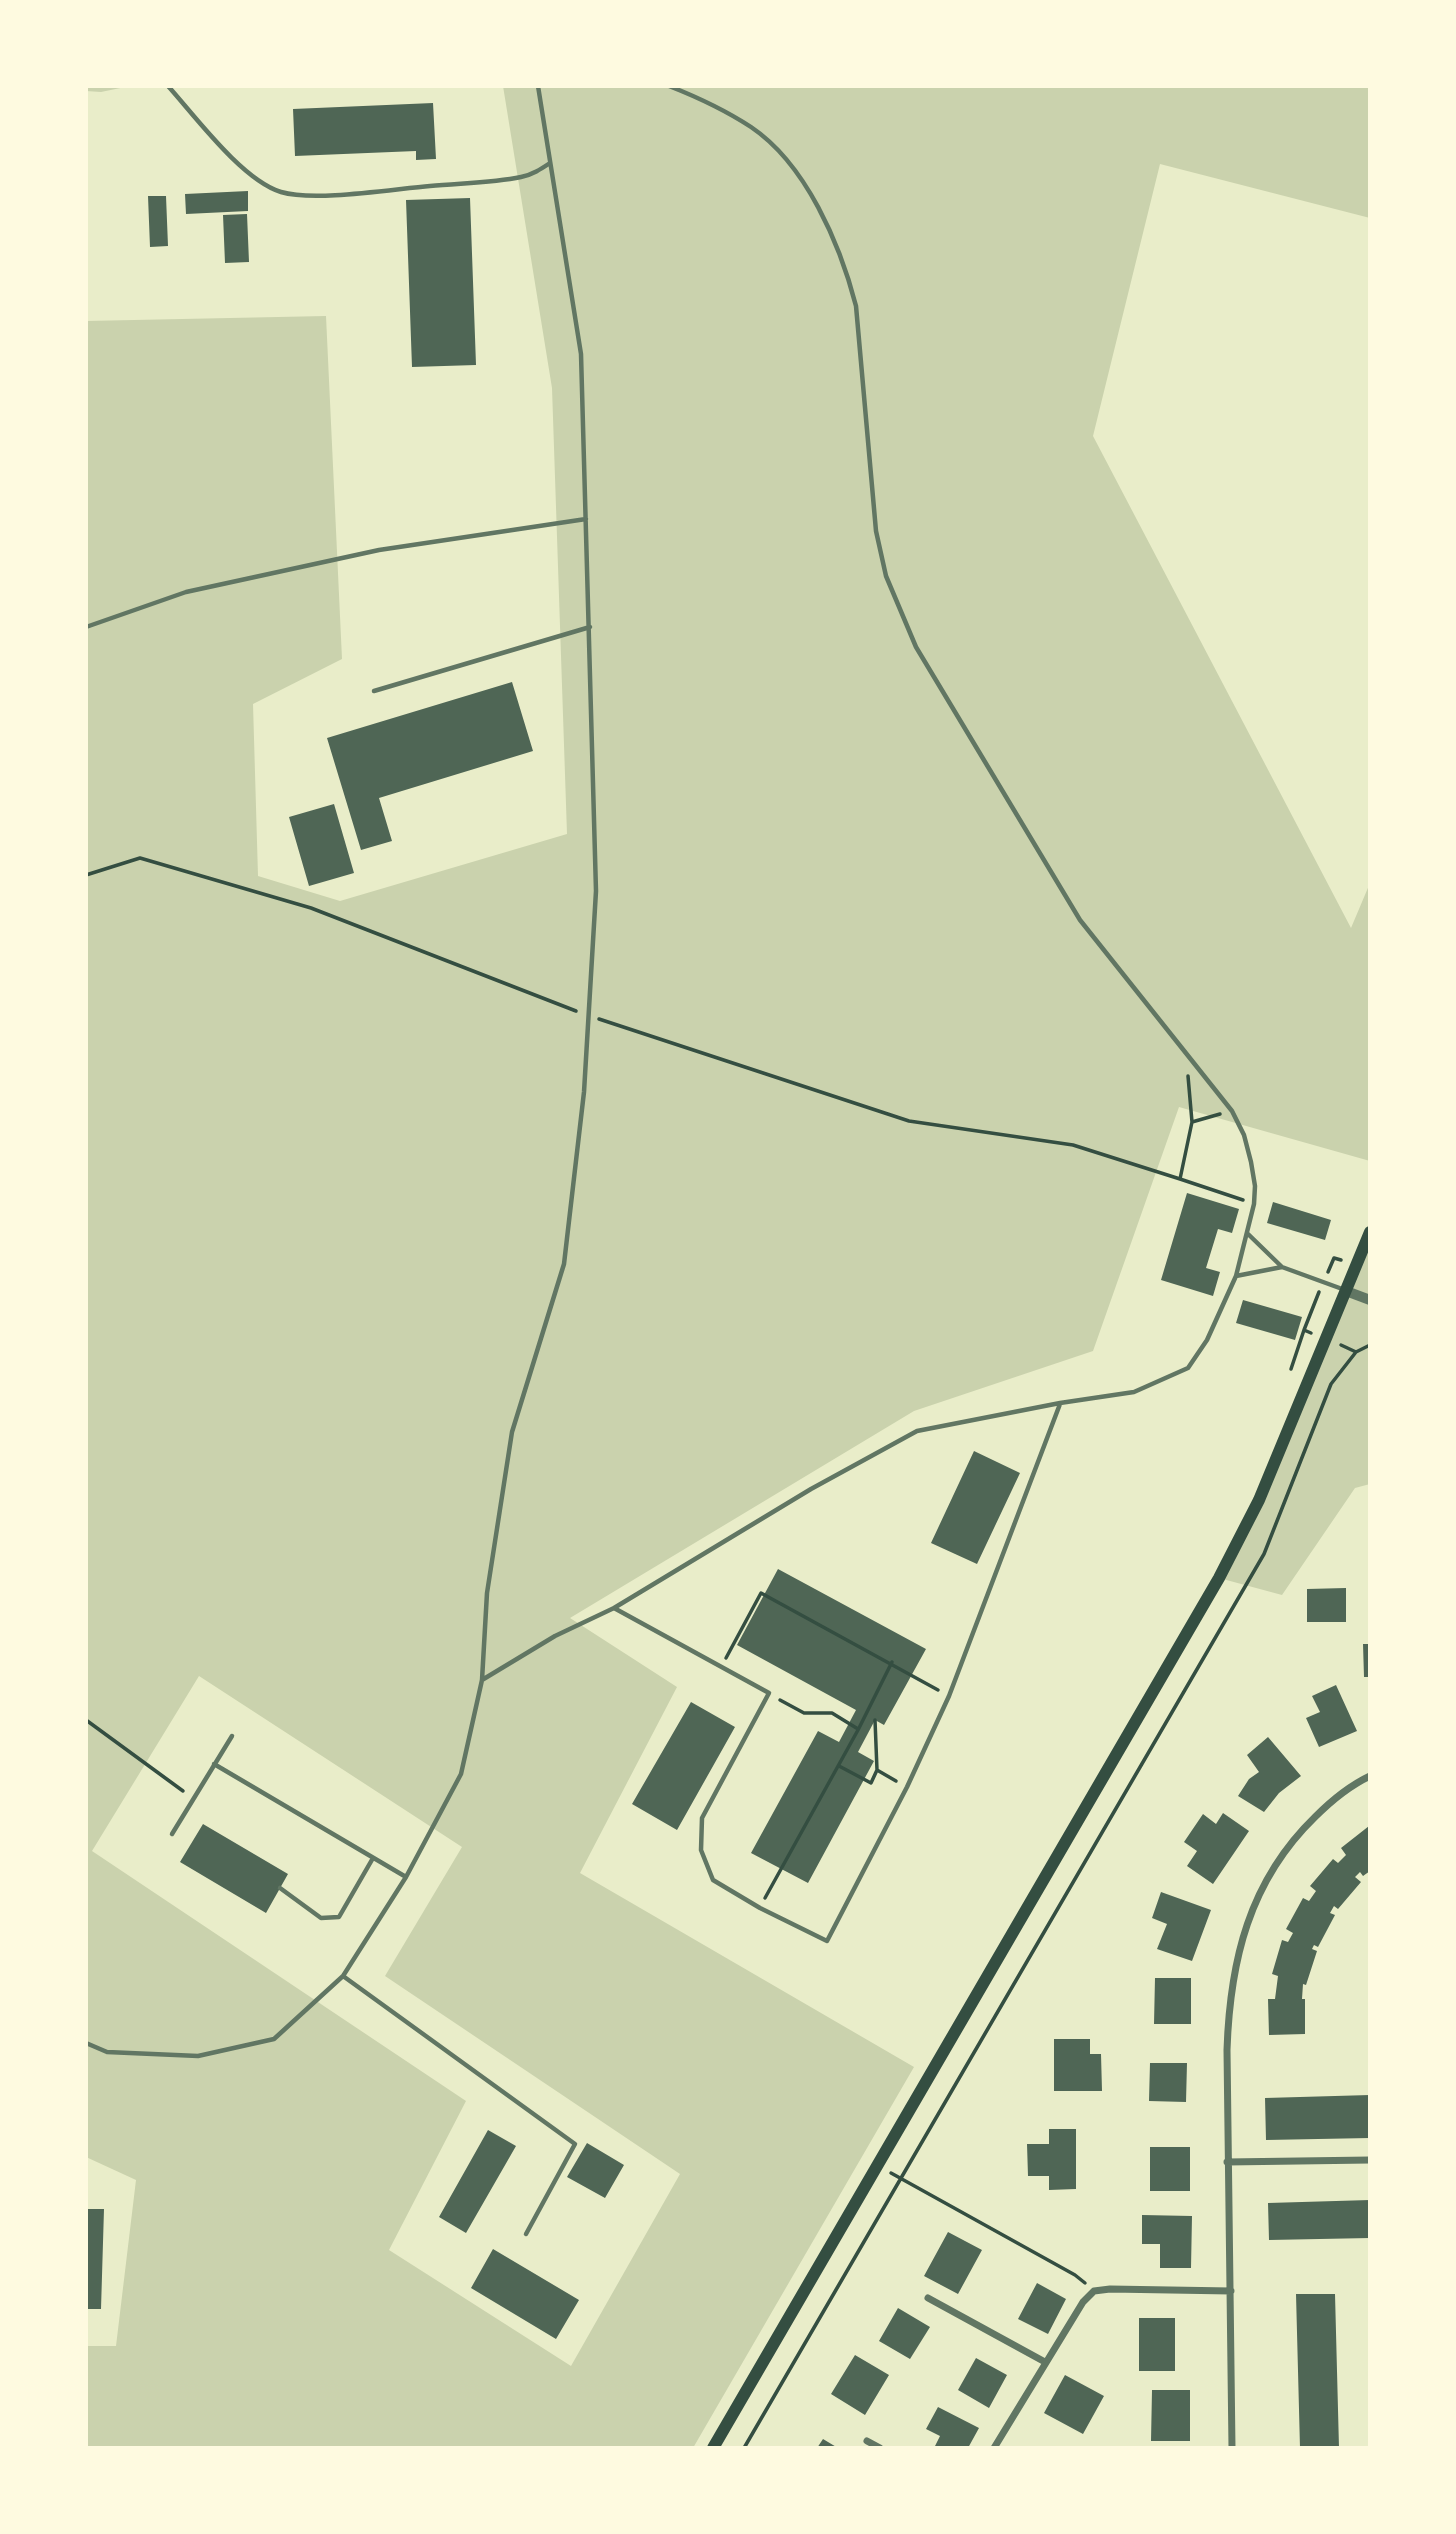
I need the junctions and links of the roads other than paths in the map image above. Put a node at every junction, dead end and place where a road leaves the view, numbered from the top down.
1 (168, 86) edge
2 (538, 86) edge
3 (669, 86) edge
4 (550, 163) junction
5 (586, 519) junction
6 (86, 627) edge
7 (590, 627) junction
8 (374, 691) dead end
9 (1370, 1232) edge
10 (1248, 1234) junction
11 (1282, 1267) junction
12 (1236, 1276) junction
13 (1346, 1291) junction
14 (1370, 1300) edge
15 (1060, 1404) junction
16 (614, 1608) junction
17 (482, 1680) junction
18 (232, 1736) dead end
19 (214, 1765) junction
20 (1370, 1776) edge
21 (172, 1834) dead end
22 (373, 1858) junction
23 (405, 1877) junction
24 (280, 1888) dead end
25 (343, 1976) junction
26 (86, 2043) edge
27 (1370, 2160) edge
28 (1227, 2162) junction
29 (526, 2234) dead end
30 (1231, 2291) junction
31 (928, 2298) dead end
32 (1045, 2362) junction
33 (867, 2441) dead end
34 (713, 2448) edge
35 (880, 2448) edge
36 (994, 2448) edge
37 (1232, 2448) edge

1 - 4 lane
2 - 4 lane
3 - 10 lane
4 - 5 lane
5 - 6 lane
5 - 7 lane
7 - 8 lane
7 - 17 lane
9 - 13 main road
10 - 11 lane
10 - 12 lane
11 - 12 lane
11 - 13 lane
12 - 15 lane
13 - 14 street
13 - 34 main road
15 - 16 lane
15 - 16 lane
16 - 17 lane
17 - 23 lane
18 - 19 lane
19 - 21 lane
19 - 22 lane
20 - 28 street
22 - 23 lane
22 - 24 lane
23 - 25 lane
25 - 26 lane
25 - 29 lane
27 - 28 street
28 - 30 street
30 - 32 street
30 - 37 street
31 - 32 street
32 - 36 street
33 - 35 street

